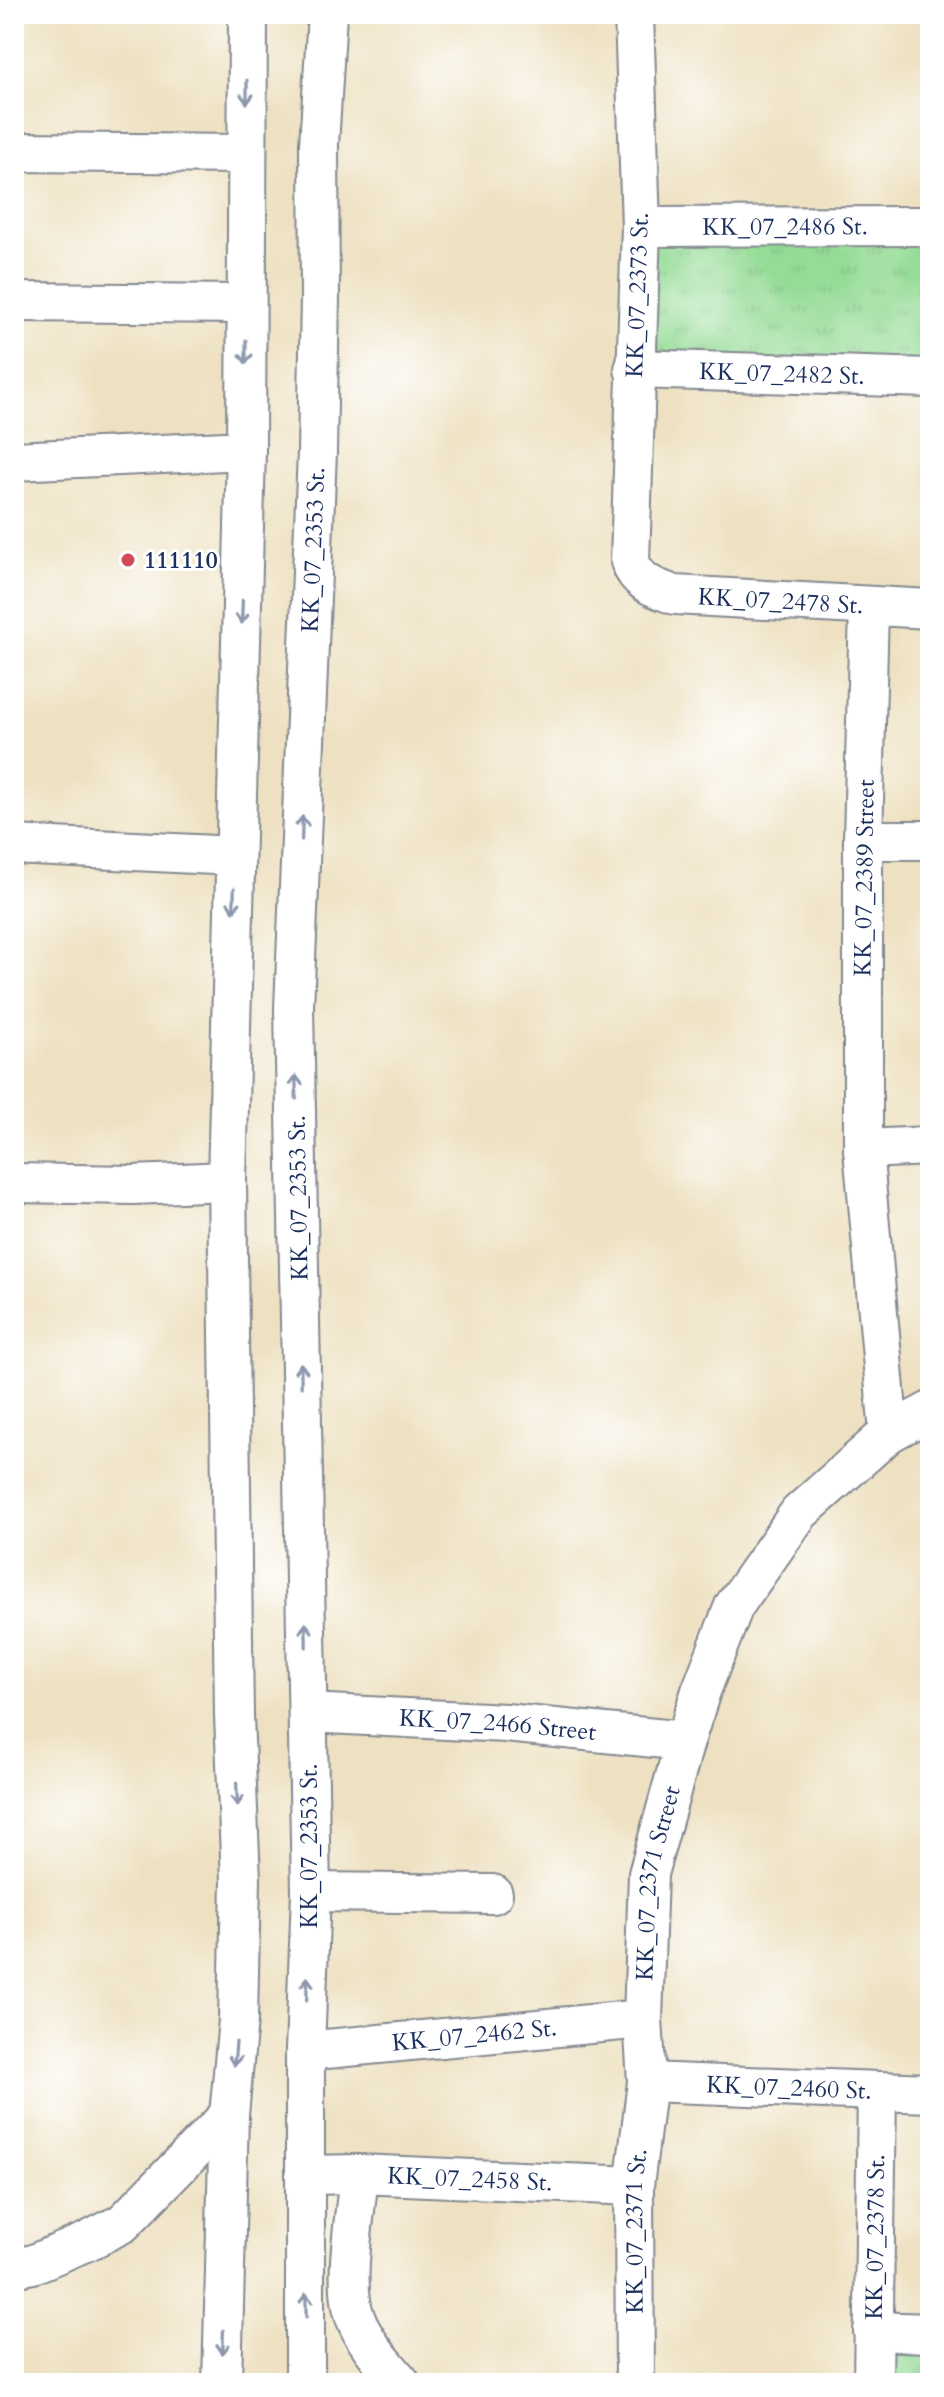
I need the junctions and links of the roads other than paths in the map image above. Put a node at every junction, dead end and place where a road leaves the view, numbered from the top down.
1 (248, 14) edge
2 (327, 14) edge
3 (634, 14) edge
4 (14, 152) edge
5 (247, 154) junction
6 (930, 226) edge
7 (641, 227) junction
8 (14, 302) edge
9 (245, 304) junction
10 (634, 369) junction
11 (930, 378) edge
12 (246, 450) junction
13 (14, 461) edge
14 (634, 575) joint
15 (869, 607) junction
16 (930, 609) edge
17 (863, 840) junction
18 (930, 840) edge
19 (14, 845) edge
20 (235, 856) junction
21 (930, 1146) edge
22 (863, 1149) junction
23 (227, 1181) junction
24 (14, 1183) edge
25 (930, 1411) edge
26 (889, 1433) junction
27 (308, 1713) junction
28 (685, 1741) junction
29 (311, 1892) junction
30 (493, 1894) dead end
31 (643, 2019) junction
32 (305, 2051) junction
33 (647, 2082) junction
34 (877, 2091) junction
35 (930, 2093) edge
36 (229, 2115) junction
37 (359, 2174) junction
38 (306, 2175) junction
39 (634, 2186) junction
40 (14, 2268) edge
41 (873, 2331) junction
42 (930, 2333) edge
43 (222, 2383) edge
44 (305, 2383) edge
45 (401, 2383) edge
46 (635, 2383) edge
47 (873, 2383) edge

1 -> 5 street
27 -> 2 street, KK_07_2353 St.
3 - 7 street, KK_07_2373 St.
4 - 5 street
5 - 9 street
6 - 7 street, KK_07_2486 St.
7 - 10 street, KK_07_2373 St.
8 - 9 street
9 -> 12 street
10 - 11 street, KK_07_2482 St.
10 - 14 street, KK_07_2373 St.
12 - 13 street
12 -> 20 street
14 - 15 street, KK_07_2478 St.
15 - 16 street, KK_07_2478 St.
15 - 17 street, KK_07_2389 Street
17 - 18 street
17 - 22 street, KK_07_2389 Street
19 - 20 street
20 -> 23 street
21 - 22 street
22 - 26 street, KK_07_2389 Street
23 - 24 street
23 -> 36 street
25 - 26 street, KK_07_2371 Street
26 - 28 street, KK_07_2371 Street
27 - 28 street, KK_07_2466 Street
27 - 29 street, KK_07_2353 St.
28 - 31 street, KK_07_2371 Street
29 - 30 street
32 -> 29 street, KK_07_2353 St.
31 - 32 street, KK_07_2462 St.
31 - 33 street, KK_07_2371 Street
32 - 38 street, KK_07_2353 St.
33 - 34 street, KK_07_2460 St.
33 - 39 street, KK_07_2371 St.
34 - 35 street, KK_07_2460 St.
34 - 41 street, KK_07_2378 St.
36 - 40 street
36 -> 43 street
37 - 38 street, KK_07_2458 St.
37 - 39 street, KK_07_2458 St.
37 - 45 street
44 -> 38 street, KK_07_2353 St.
39 - 46 street, KK_07_2371 St.
41 - 42 street
41 - 47 street, KK_07_2378 St.

